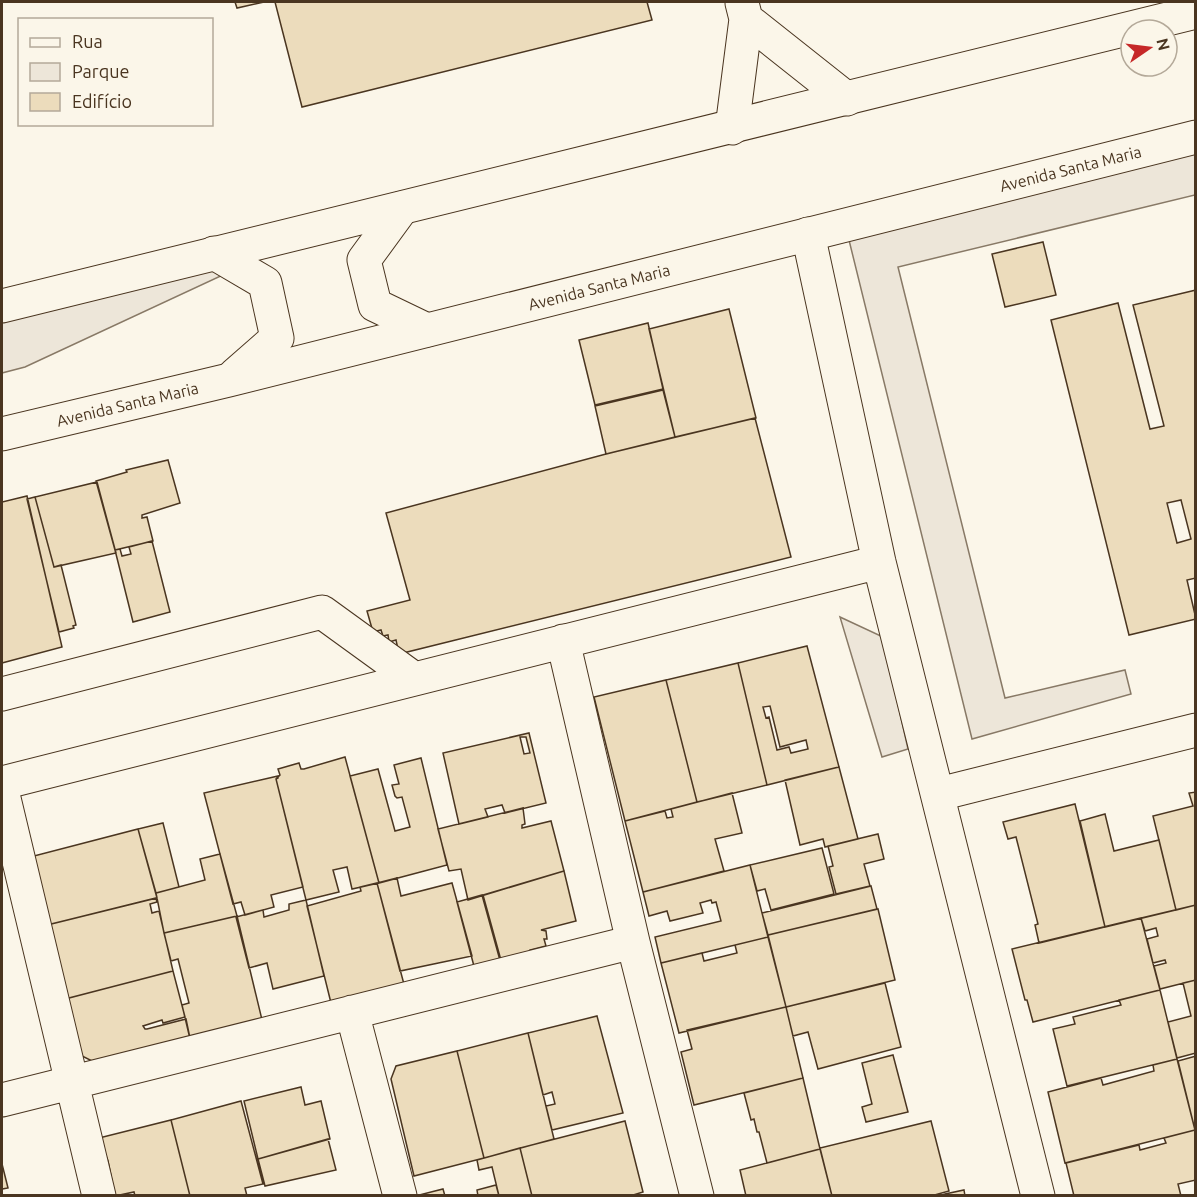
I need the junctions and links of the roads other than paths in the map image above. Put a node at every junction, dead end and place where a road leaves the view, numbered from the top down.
1 (744, 10) edge
2 (1196, 12) edge
3 (847, 99) junction
4 (732, 128) junction
5 (1196, 137) edge
6 (402, 208) junction
7 (808, 234) junction
8 (214, 253) junction
9 (2, 306) edge
10 (427, 330) junction
11 (229, 380) junction
12 (2, 434) edge
13 (879, 561) junction
14 (563, 641) junction
15 (413, 678) junction
16 (2, 694) edge
17 (1196, 730) edge
18 (2, 783) edge
19 (2, 790) edge
20 (939, 794) junction
21 (633, 942) junction
22 (352, 1012) junction
23 (72, 1082) junction
24 (2, 1100) edge
25 (99, 1196) edge
26 (400, 1196) edge
27 (697, 1196) edge
28 (1038, 1196) edge

1 - 3 street
1 - 4 street
2 - 3 street
3 - 4 street
4 - 6 street
5 - 7 street, Avenida Santa Maria
6 - 8 street
6 - 10 street
7 - 10 street, Avenida Santa Maria
7 - 13 street
8 - 9 street
8 - 11 street
10 - 11 street, Avenida Santa Maria
11 - 12 street, Avenida Santa Maria
13 - 14 street
13 - 20 street
14 - 15 street
14 - 21 street
15 - 16 street
15 - 18 street
17 - 20 street
19 - 23 street
20 - 28 street
21 - 22 street
21 - 27 street
22 - 23 street
22 - 26 street
23 - 24 street
23 - 25 street

